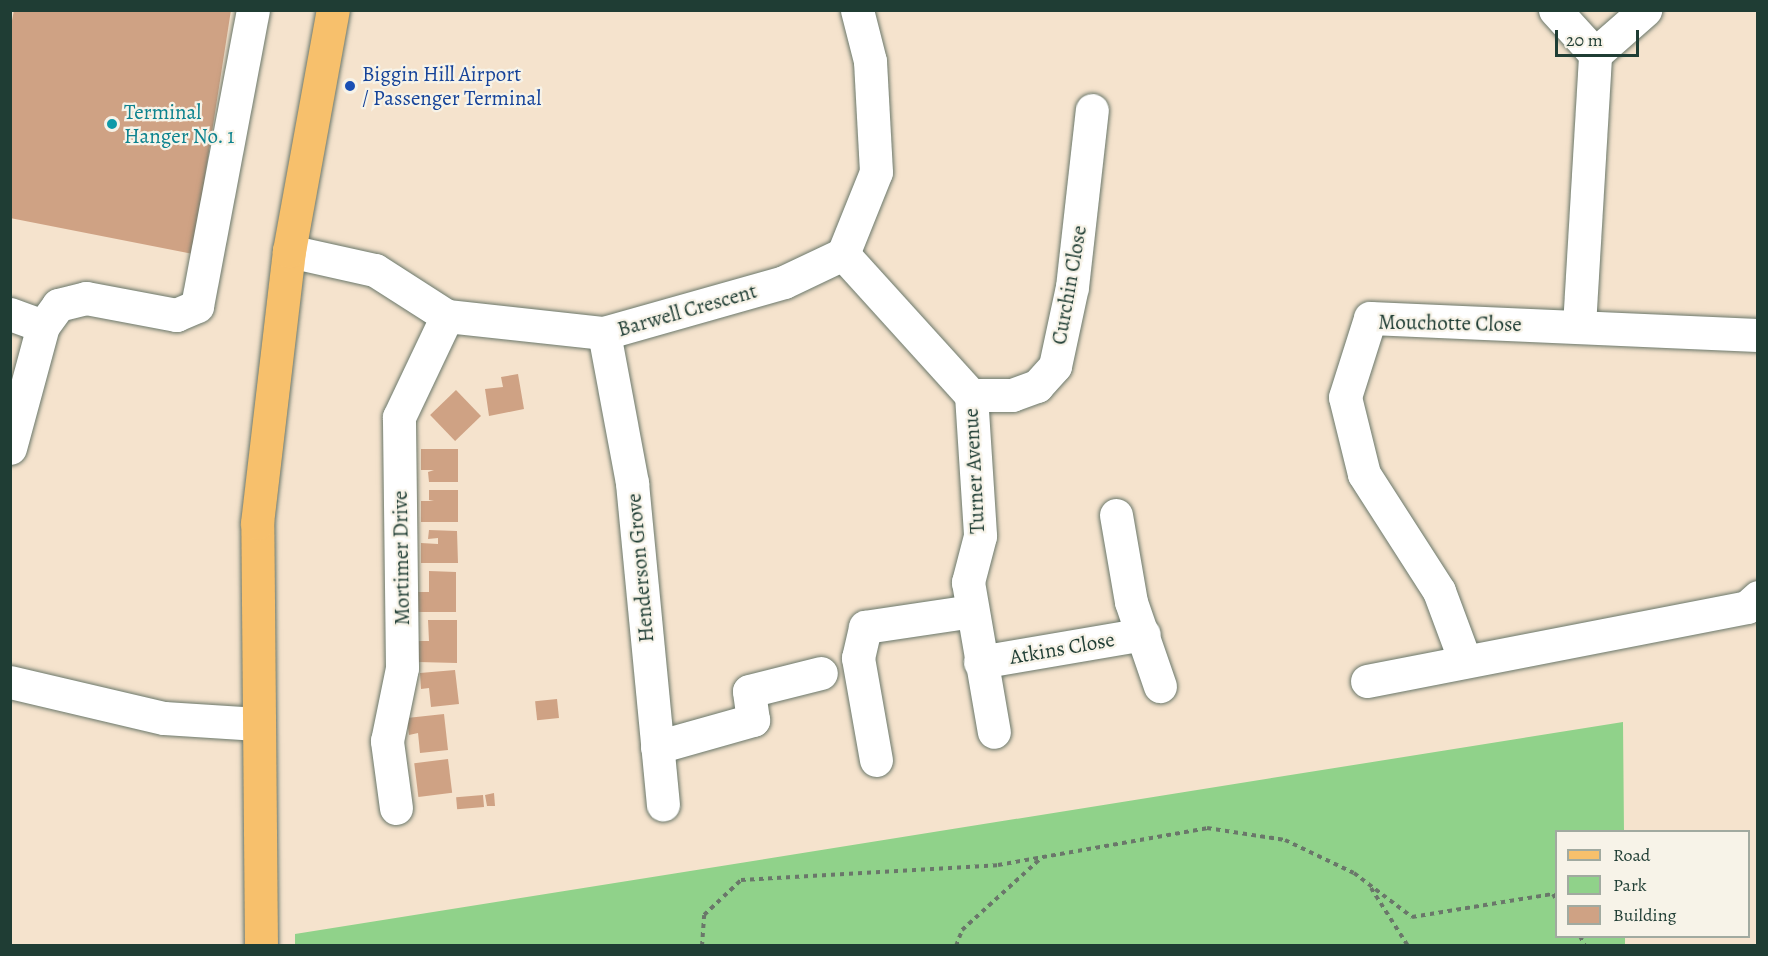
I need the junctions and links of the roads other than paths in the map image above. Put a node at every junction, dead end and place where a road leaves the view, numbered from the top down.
1 (254, 10) edge
2 (333, 10) edge
3 (857, 10) edge
4 (1555, 10) edge
5 (1645, 10) edge
6 (1595, 54) junction
7 (1092, 110) dead end
8 (289, 251) junction
9 (843, 254) junction
10 (10, 314) edge
11 (447, 316) junction
12 (43, 326) junction
13 (1579, 326) junction
14 (604, 333) junction
15 (1758, 335) edge
16 (971, 395) junction
17 (10, 447) edge
18 (1116, 514) dead end
19 (1758, 597) edge
20 (972, 611) junction
21 (1144, 634) junction
22 (1465, 661) junction
23 (980, 662) junction
24 (821, 673) dead end
25 (1367, 681) dead end
26 (10, 682) edge
27 (1160, 686) dead end
28 (258, 724) junction
29 (994, 732) dead end
30 (657, 747) junction
31 (876, 760) dead end
32 (663, 805) dead end
33 (396, 808) dead end
34 (261, 945) edge

1 - 12 street
2 - 8 main road
3 - 9 street
4 - 6 street
5 - 6 street
6 - 13 street
7 - 16 street, Curchin Close
8 - 11 street, Barwell Crescent
8 - 28 main road
9 - 14 street, Barwell Crescent
9 - 16 street, Turner Avenue
10 - 12 street
11 - 14 street, Barwell Crescent
11 - 33 street, Mortimer Drive
12 - 17 street
13 - 15 street, Mouchotte Close
13 - 22 street, Mouchotte Close
14 - 30 street, Henderson Grove
16 - 20 street, Turner Avenue
18 - 21 street
19 - 22 street
20 - 23 street, Turner Avenue
20 - 31 street
21 - 23 street, Atkins Close
21 - 27 street
22 - 25 street
23 - 29 street, Turner Avenue
24 - 30 street
26 - 28 street
28 - 34 main road
30 - 32 street, Henderson Grove

